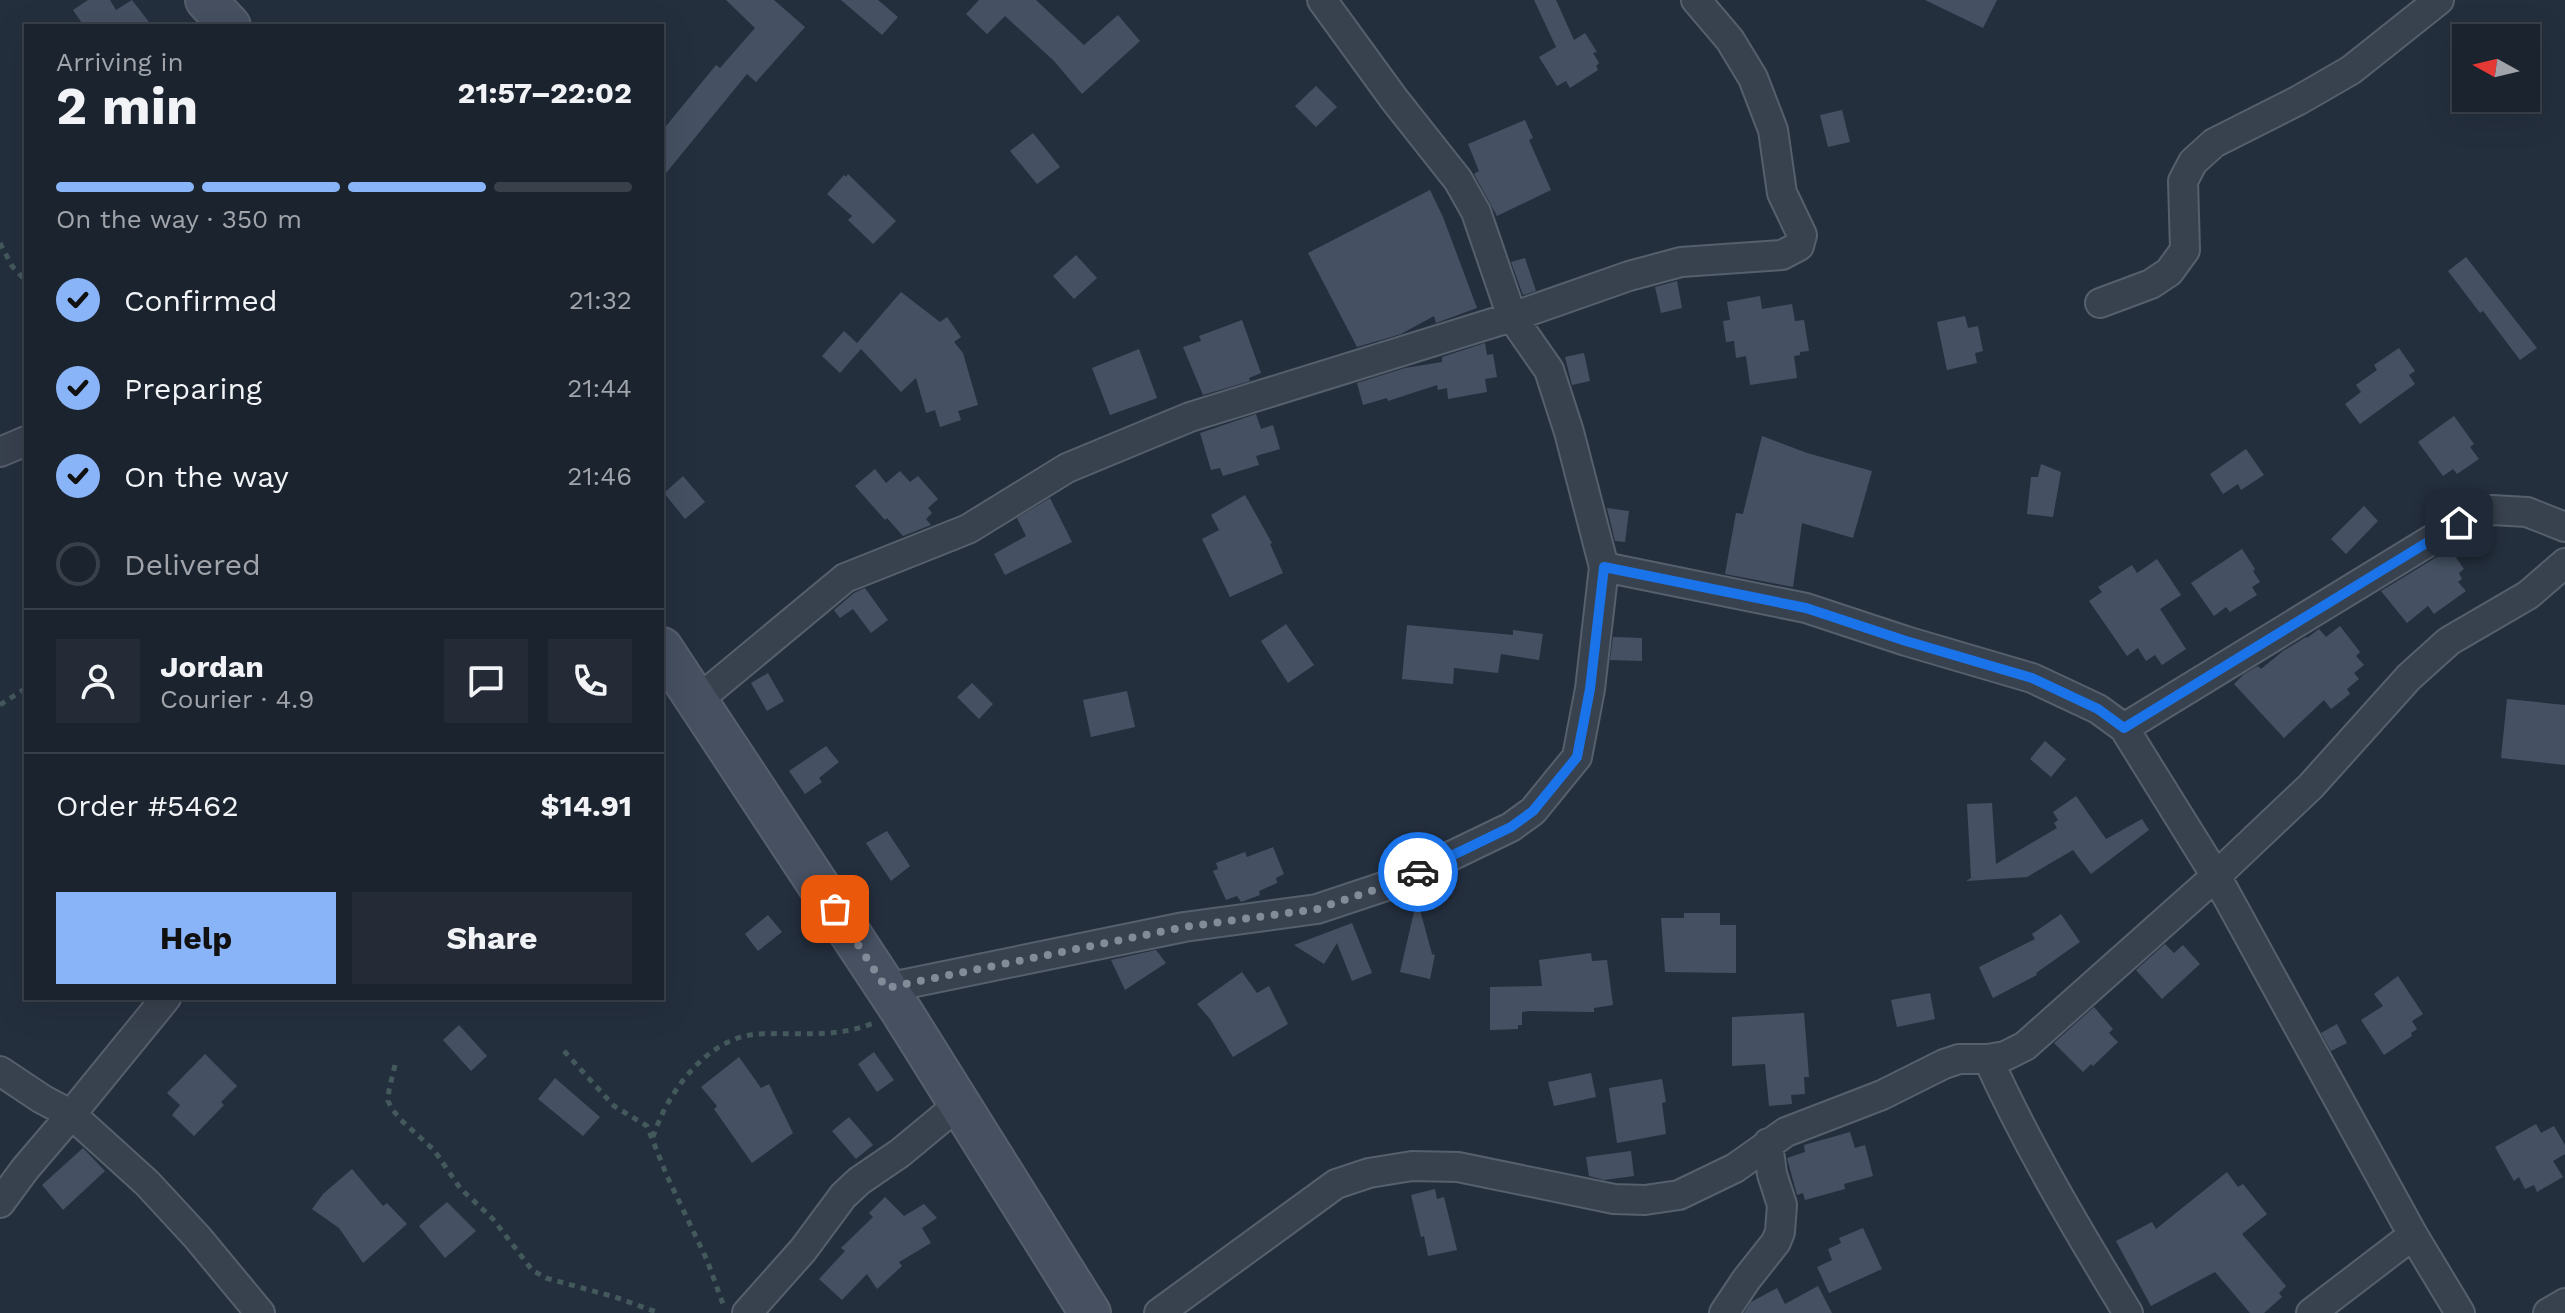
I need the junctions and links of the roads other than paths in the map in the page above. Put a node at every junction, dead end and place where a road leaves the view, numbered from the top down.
1 (206, 0) edge
2 (1322, 0) edge
3 (1696, 0) edge
4 (2439, 0) edge
5 (228, 24) edge
6 (2100, 303) dead end
7 (1512, 317) junction
8 (24, 442) edge
9 (0, 452) edge
10 (2565, 527) edge
11 (2565, 563) edge
12 (1604, 567) junction
13 (664, 651) edge
14 (698, 700) junction
15 (2124, 728) junction
16 (2216, 876) junction
17 (164, 1000) edge
18 (894, 1000) junction
19 (1988, 1059) junction
20 (0, 1071) edge
21 (958, 1105) junction
22 (72, 1115) junction
23 (1768, 1143) junction
24 (0, 1203) edge
25 (2413, 1235) junction
26 (2565, 1303) edge
27 (260, 1313) edge
28 (747, 1313) edge
29 (1090, 1313) edge
30 (1159, 1313) edge
31 (1724, 1313) edge
32 (2128, 1313) edge
33 (2311, 1313) edge
34 (2460, 1313) edge
35 (2548, 1313) edge

1 - 5 street
2 - 7 street
3 - 7 street
4 - 6 street
7 - 12 street
7 - 14 street
8 - 9 street
10 - 15 street
11 - 16 street
12 - 15 street
12 - 18 street
13 - 14 street
14 - 18 street
15 - 16 street
16 - 19 street
16 - 25 street
17 - 22 street
18 - 21 street
19 - 23 street
19 - 32 street
20 - 22 street
21 - 28 street
21 - 29 street
22 - 24 street
22 - 27 street
23 - 30 street
23 - 31 street
25 - 33 street
25 - 34 street
26 - 35 street

